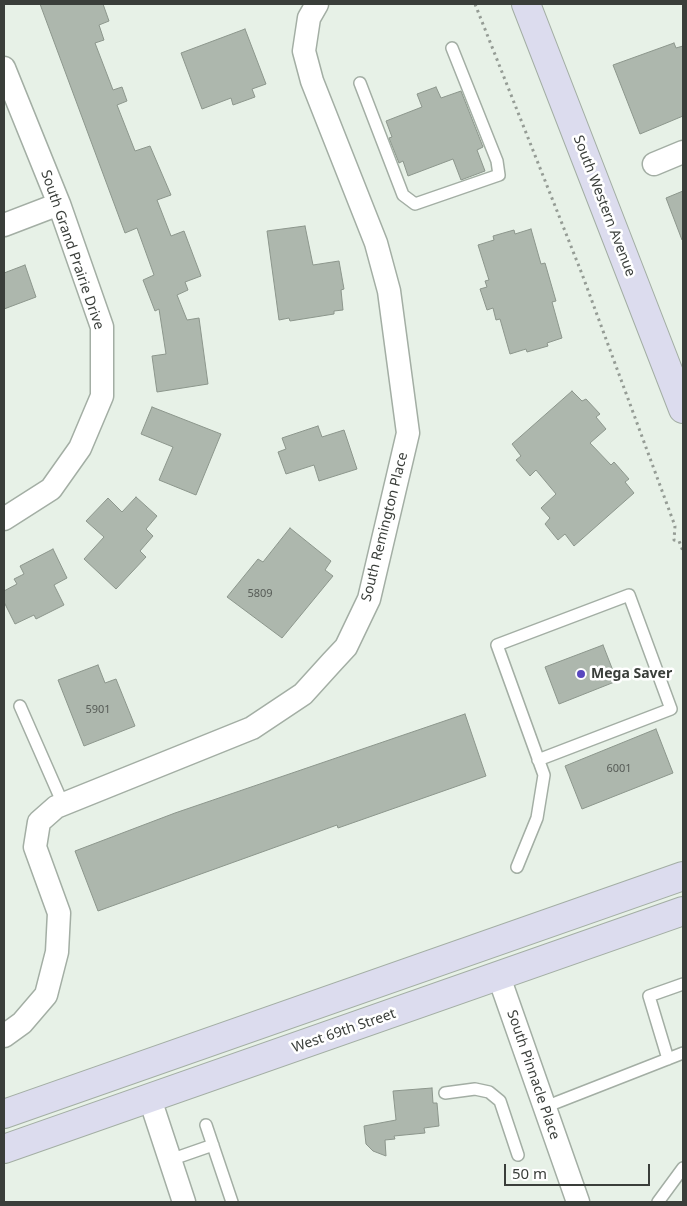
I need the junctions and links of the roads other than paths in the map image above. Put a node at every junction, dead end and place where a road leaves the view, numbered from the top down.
1 (317, 4) edge
2 (526, 4) edge
3 (452, 48) dead end
4 (4, 68) edge
5 (360, 83) dead end
6 (683, 152) edge
7 (654, 164) dead end
8 (58, 204) junction
9 (4, 225) edge
10 (683, 409) edge
11 (4, 519) edge
12 (20, 706) dead end
13 (538, 760) junction
14 (63, 804) junction
15 (517, 867) dead end
16 (683, 876) edge
17 (683, 911) edge
18 (499, 977) junction
19 (683, 984) edge
20 (4, 1036) edge
21 (683, 1053) edge
22 (668, 1059) junction
23 (138, 1067) junction
24 (445, 1093) dead end
25 (150, 1099) junction
26 (545, 1107) junction
27 (4, 1114) edge
28 (206, 1125) dead end
29 (213, 1145) junction
30 (4, 1149) edge
31 (518, 1155) dead end
32 (170, 1160) junction
33 (683, 1168) edge
34 (184, 1202) edge
35 (232, 1202) edge
36 (578, 1202) edge
37 (658, 1202) edge

1 - 14 street, South Remington Place
2 - 10 main road, South Western Avenue
3 - 5 lane
4 - 8 street, South Grand Prairie Drive
6 - 7 street
8 - 9 street
8 - 11 street, South Grand Prairie Drive
12 - 14 lane
13 - 13 lane
13 - 15 lane
14 - 20 street, South Remington Place
16 - 23 main road
17 - 18 main road, West 69th Street
18 - 25 main road, West 69th Street
18 - 26 street, South Pinnacle Place
19 - 22 lane
21 - 22 lane
22 - 26 lane
23 - 25 main road
23 - 27 main road
24 - 31 lane
25 - 30 main road, West 69th Street
25 - 32 street
26 - 36 street, South Pinnacle Place
28 - 29 lane
29 - 32 lane
29 - 35 lane
32 - 34 street
33 - 37 lane

